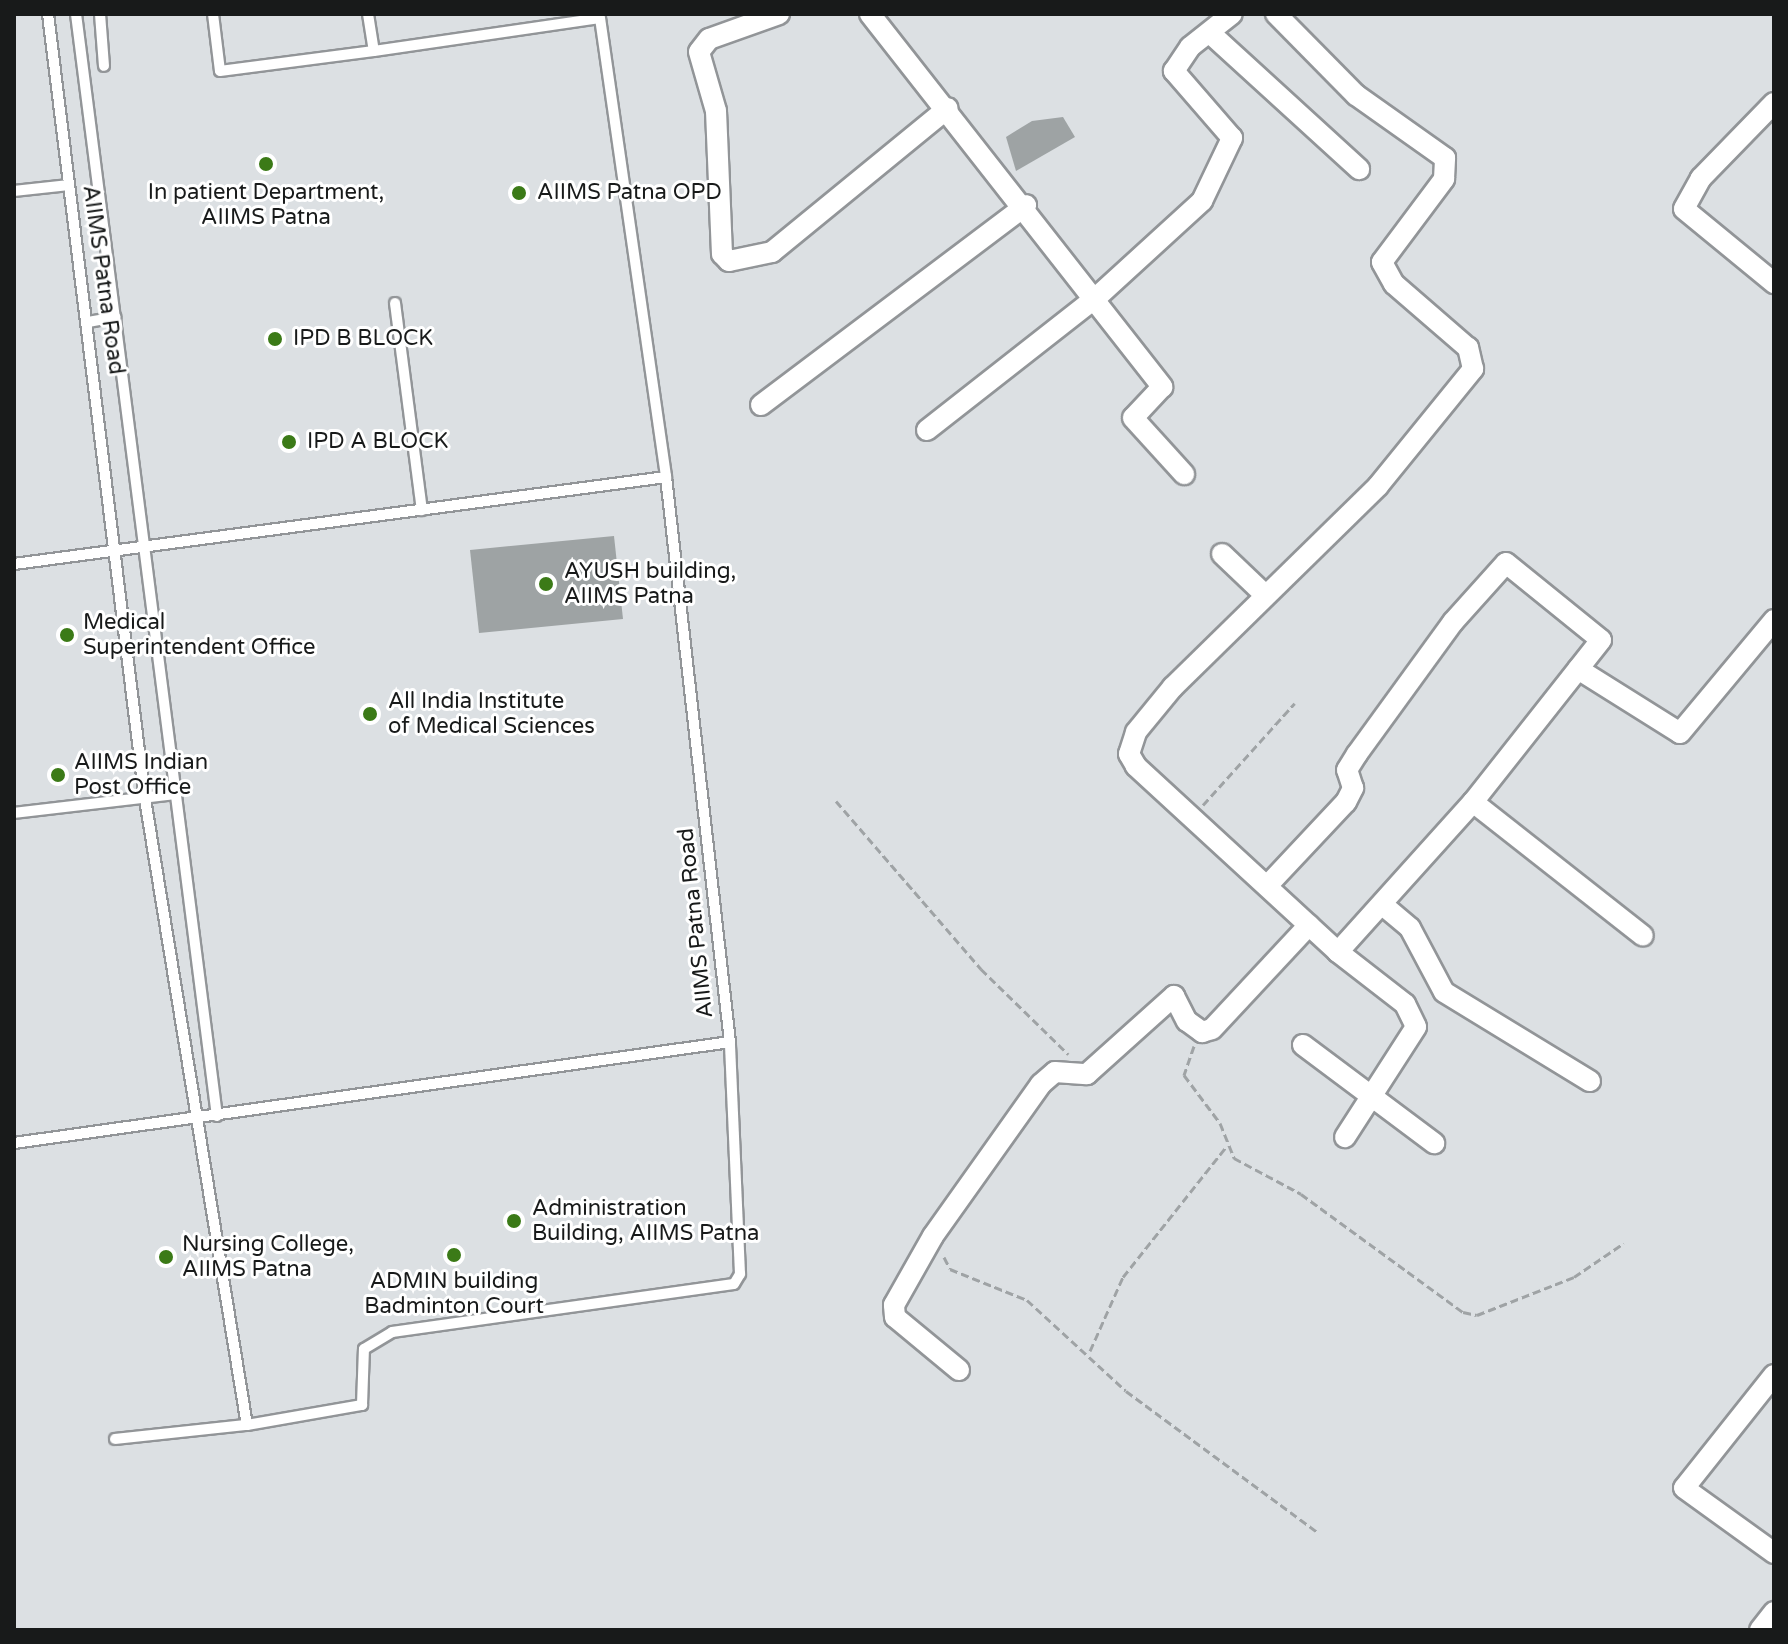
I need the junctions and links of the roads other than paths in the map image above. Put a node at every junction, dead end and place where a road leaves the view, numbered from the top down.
1 (48, 14) edge
2 (76, 14) edge
3 (100, 14) edge
4 (213, 14) edge
5 (368, 14) edge
6 (779, 14) edge
7 (870, 14) edge
8 (1232, 14) edge
9 (1276, 14) edge
10 (600, 16) edge
11 (1210, 33) junction
12 (374, 51) junction
13 (104, 66) dead end
14 (1774, 103) edge
15 (948, 108) junction
16 (1359, 169) dead end
17 (69, 185) junction
18 (14, 191) edge
19 (1026, 205) junction
20 (1774, 283) edge
21 (1098, 296) junction
22 (395, 303) dead end
23 (116, 317) junction
24 (88, 322) junction
25 (761, 405) dead end
26 (927, 430) dead end
27 (1184, 474) dead end
28 (666, 477) junction
29 (422, 510) junction
30 (144, 548) junction
31 (119, 551) junction
32 (1222, 554) dead end
33 (14, 564) edge
34 (1265, 595) junction
35 (1774, 620) edge
36 (1578, 669) junction
37 (175, 794) junction
38 (145, 799) junction
39 (1473, 802) junction
40 (14, 813) edge
41 (1267, 886) junction
42 (1384, 906) junction
43 (1309, 925) junction
44 (1643, 936) dead end
45 (1338, 952) junction
46 (730, 1042) junction
47 (1303, 1045) dead end
48 (1590, 1081) dead end
49 (1373, 1095) junction
50 (217, 1116) junction
51 (192, 1120) junction
52 (1345, 1137) dead end
53 (14, 1143) edge
54 (1434, 1143) dead end
55 (959, 1370) dead end
56 (1774, 1375) edge
57 (247, 1425) junction
58 (115, 1439) dead end
59 (1774, 1553) edge
60 (1774, 1612) edge
61 (1760, 1630) edge

1 - 17 lane, AIIMS Patna Road
2 - 23 lane
3 - 13 lane
4 - 12 lane
5 - 12 lane
6 - 15 street
7 - 15 street
8 - 11 street
9 - 34 street
10 - 12 lane
10 - 28 lane, AIIMS Patna Road
11 - 16 street
11 - 21 street
14 - 20 street
15 - 19 street
17 - 18 lane
17 - 24 lane, AIIMS Patna Road
19 - 21 street
19 - 25 street
21 - 26 street
21 - 27 street
22 - 29 lane
23 - 24 lane
23 - 30 lane
24 - 31 lane, AIIMS Patna Road
28 - 29 lane
28 - 46 lane, AIIMS Patna Road
29 - 30 lane
30 - 31 lane
30 - 37 lane
31 - 33 lane
31 - 38 lane, AIIMS Patna Road
32 - 34 street
34 - 41 street
35 - 36 street
36 - 39 street
36 - 41 street
37 - 38 lane
37 - 50 lane
38 - 40 lane
38 - 51 lane, AIIMS Patna Road
39 - 42 street
39 - 44 street
41 - 43 street
42 - 45 street
42 - 48 street
43 - 45 street
43 - 55 street
45 - 49 street
46 - 50 lane, AIIMS Patna Road
46 - 57 lane
47 - 49 street
49 - 52 street
49 - 54 street
50 - 51 lane, AIIMS Patna Road
51 - 53 lane
51 - 57 lane
56 - 59 street
57 - 58 lane
60 - 61 street

